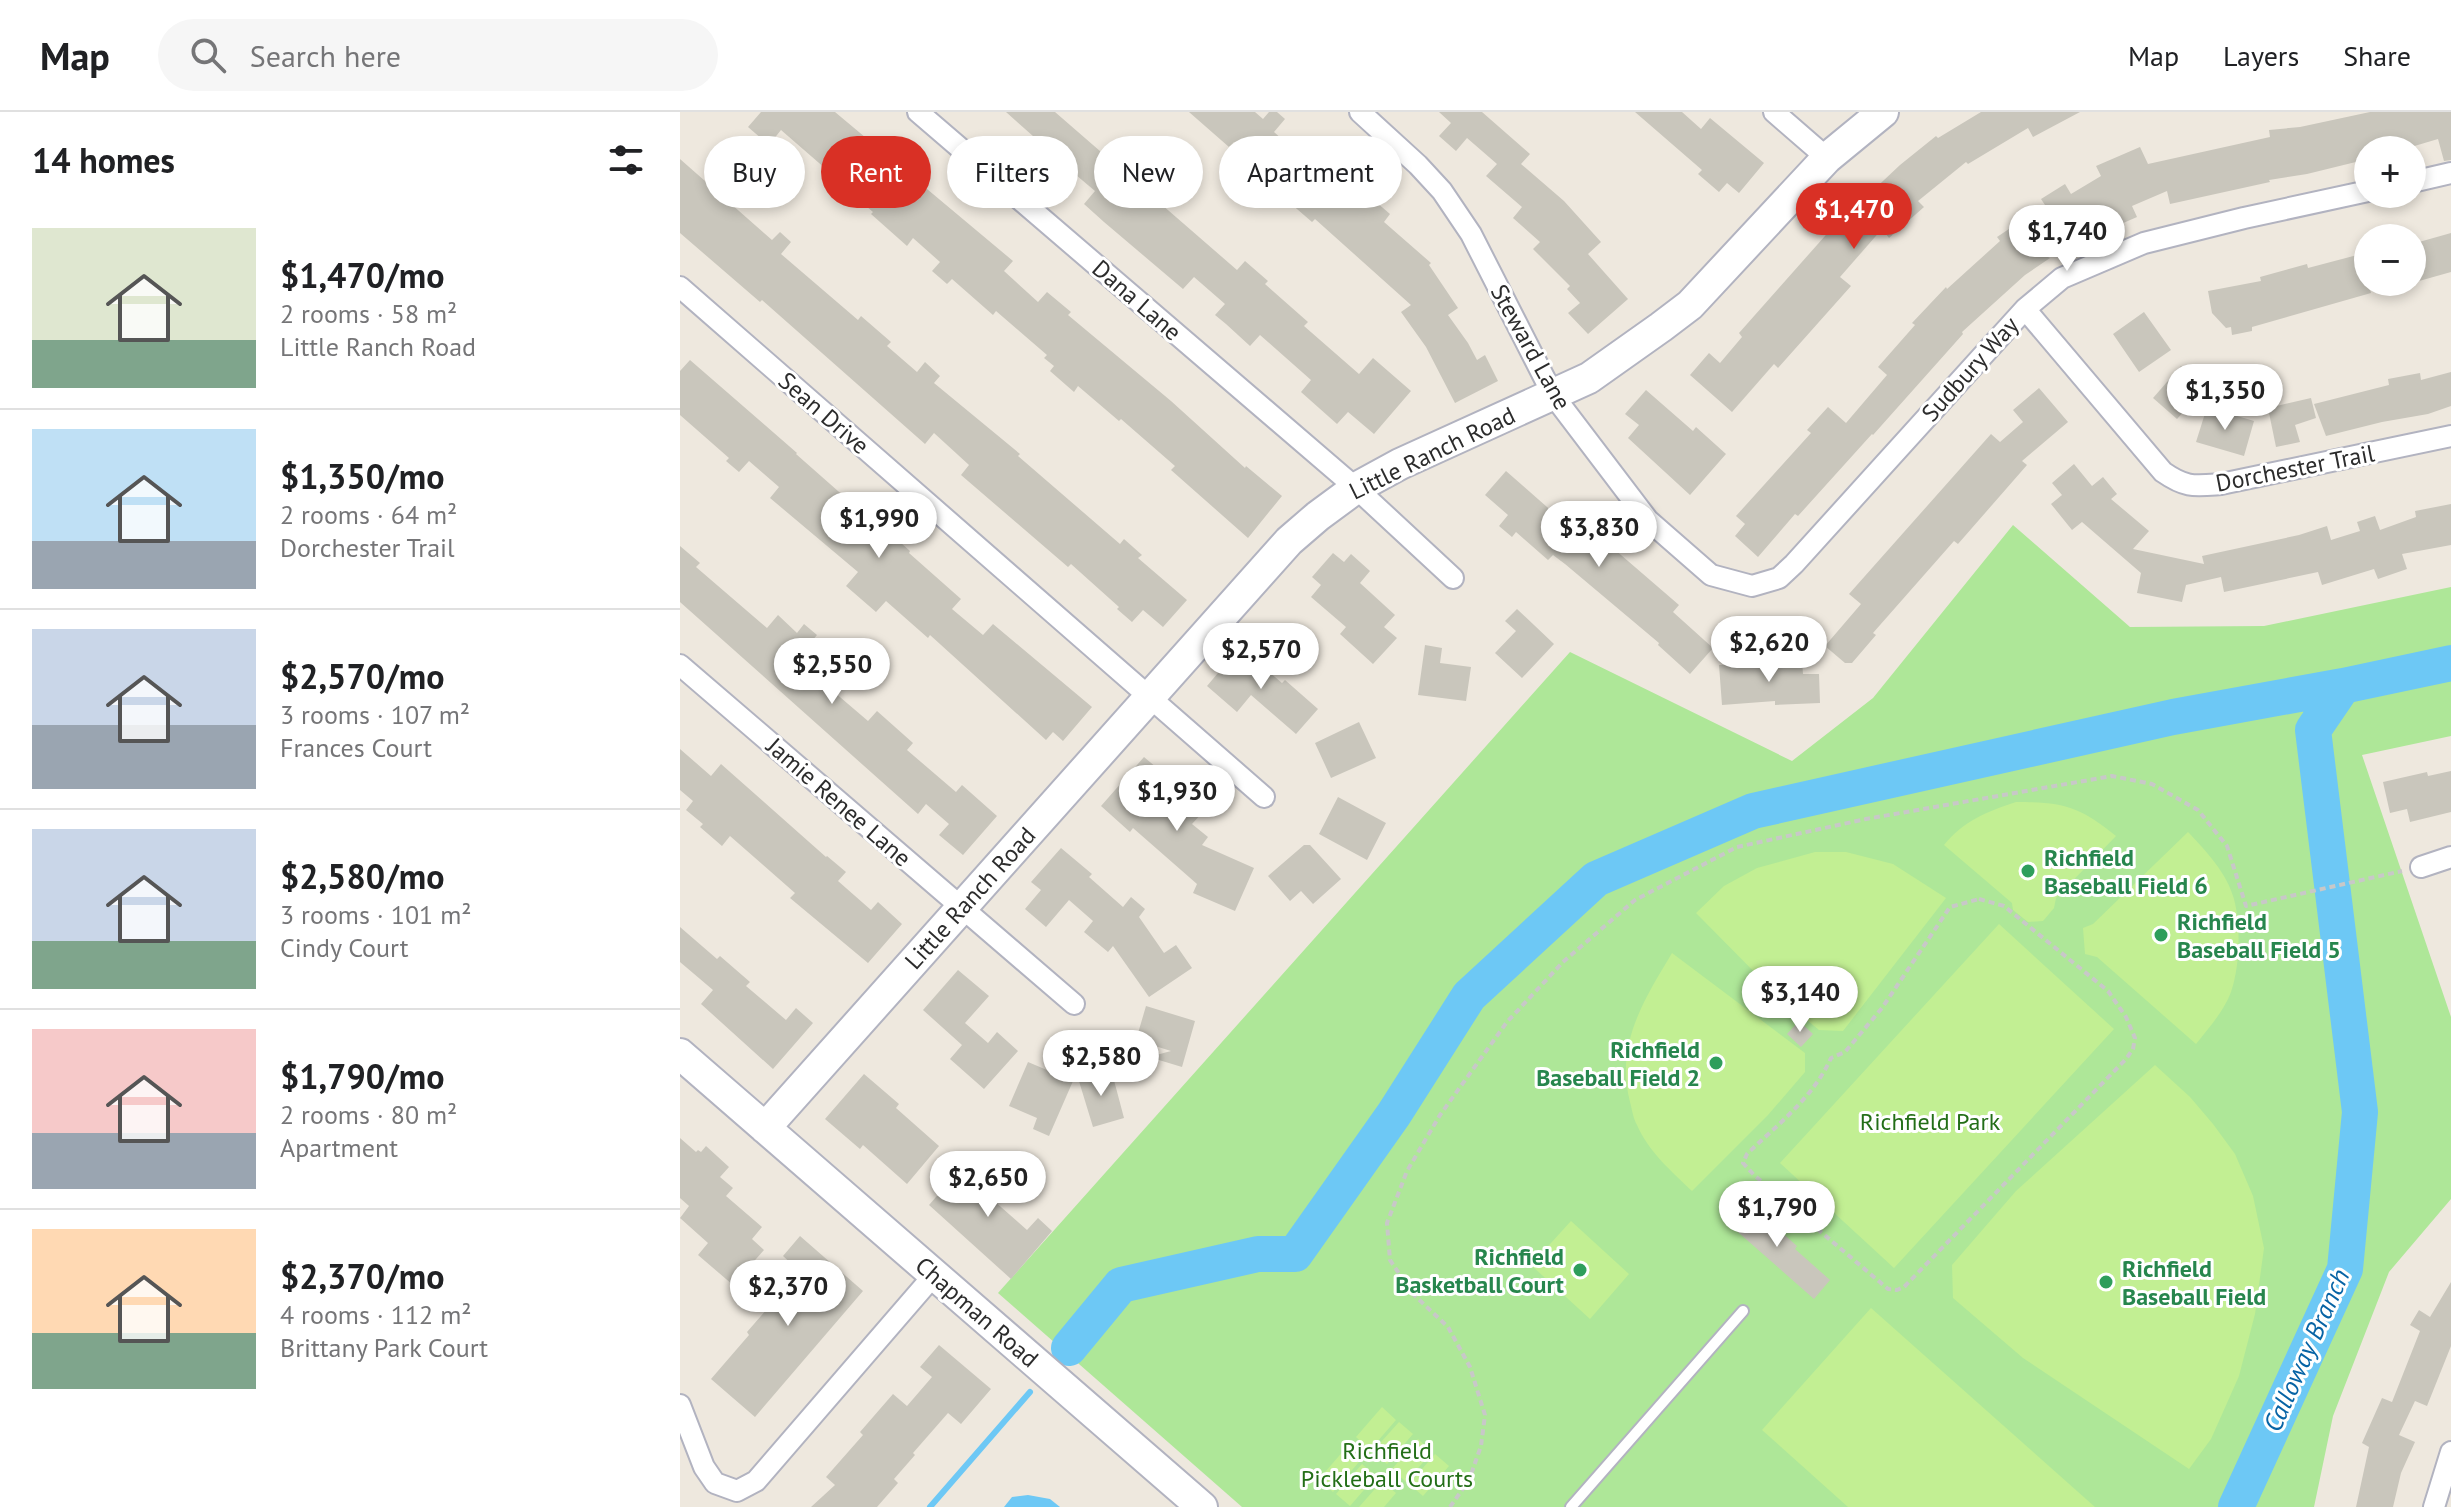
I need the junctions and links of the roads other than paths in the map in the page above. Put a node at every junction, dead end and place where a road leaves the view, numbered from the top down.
1 (918, 112) edge
2 (1360, 112) edge
3 (1774, 112) edge
4 (1883, 112) edge
5 (1827, 158) junction
6 (2451, 173) edge
7 (2426, 179) edge
8 (2354, 194) edge
9 (680, 287) edge
10 (2025, 309) junction
11 (1553, 395) junction
12 (2451, 436) edge
13 (1356, 488) junction
14 (1711, 575) joint
15 (1453, 578) dead end
16 (680, 665) edge
17 (1150, 697) junction
18 (1264, 797) dead end
19 (2451, 857) edge
20 (2421, 867) road end
21 (961, 908) junction
22 (1074, 1004) dead end
23 (680, 1054) edge
24 (765, 1128) junction
25 (934, 1275) junction
26 (1743, 1311) dead end
27 (680, 1405) edge
28 (2451, 1452) edge
29 (1202, 1507) edge
30 (1571, 1507) edge
31 (2434, 1507) edge

1 - 13 street, Dana Lane
2 - 11 street, Steward Lane
3 - 5 street
4 - 5 street, Little Ranch Road
5 - 11 street, Little Ranch Road
6 - 7 street
8 - 10 street, Sudbury Way
9 - 17 street, Sean Drive
10 - 12 street, Dorchester Trail
10 - 14 street, Sudbury Way
11 - 13 street, Little Ranch Road
11 - 14 street, Steward Lane
13 - 15 street, Dana Lane
13 - 17 street, Little Ranch Road
16 - 21 street, Jamie Renee Lane
17 - 18 street, Sean Drive
17 - 21 street, Little Ranch Road
19 - 20 street
21 - 22 street, Jamie Renee Lane
21 - 24 street, Little Ranch Road
23 - 24 street, Chapman Road
24 - 25 street, Chapman Road
25 - 27 street
25 - 29 street, Chapman Road
26 - 30 lane
28 - 31 street

